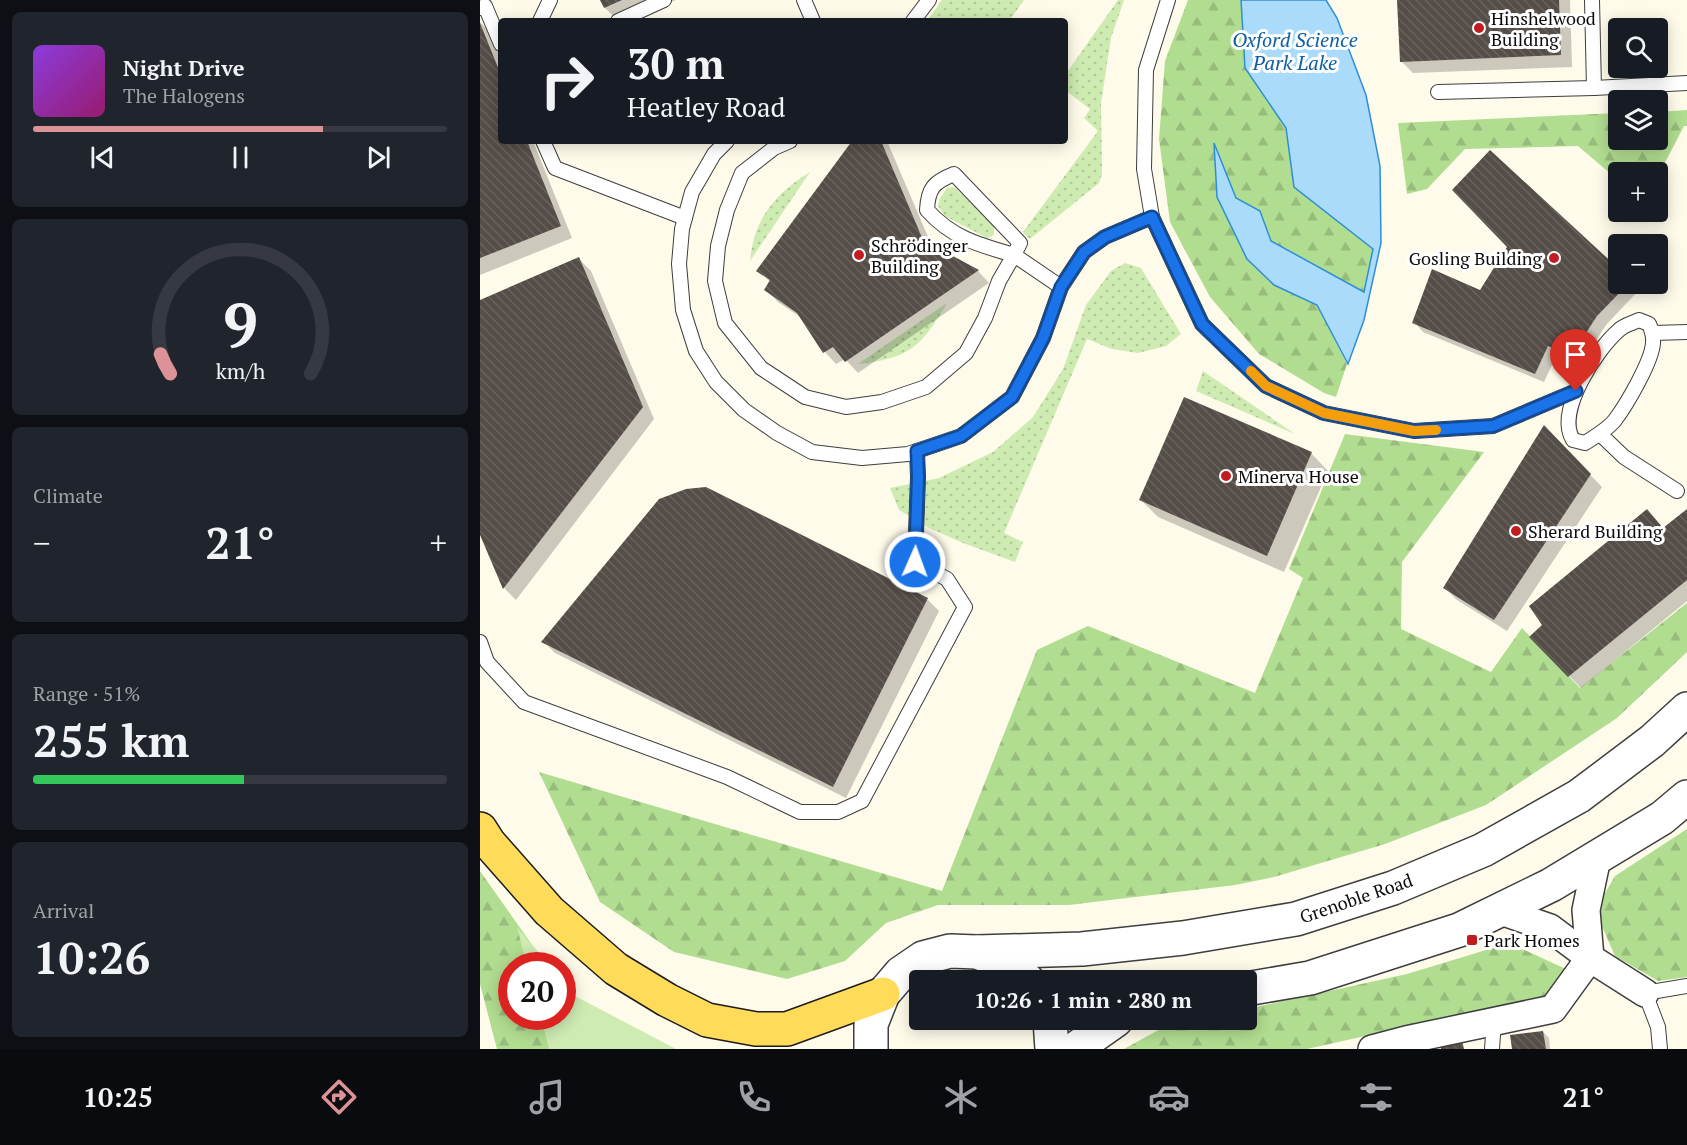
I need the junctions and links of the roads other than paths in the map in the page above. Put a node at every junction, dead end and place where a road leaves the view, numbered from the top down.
1 (550, 0) edge
2 (664, 0) edge
3 (804, 0) edge
4 (929, 0) edge
5 (1168, 0) edge
6 (1592, 0) edge
7 (480, 8) edge
8 (541, 18) edge
9 (625, 18) edge
10 (812, 18) edge
11 (915, 18) edge
12 (498, 37) edge
13 (1687, 84) edge
14 (1594, 88) junction
15 (1438, 92) dead end
16 (544, 144) edge
17 (724, 144) edge
18 (783, 144) edge
19 (1152, 217) junction
20 (685, 218) junction
21 (1014, 255) junction
22 (1061, 287) junction
23 (1687, 332) edge
24 (1653, 333) junction
25 (1576, 391) junction
26 (1600, 434) junction
27 (917, 451) junction
28 (1677, 491) dead end
29 (480, 642) edge
30 (1687, 709) edge
31 (1687, 797) edge
32 (480, 829) edge
33 (1597, 858) junction
34 (1501, 911) junction
35 (977, 952) junction
36 (1590, 958) junction
37 (1016, 970) edge
38 (1687, 986) edge
39 (1257, 987) edge
40 (1645, 993) junction
41 (883, 994) junction
42 (1494, 1021) junction
43 (1051, 1030) edge
44 (1102, 1030) edge
45 (871, 1049) edge
46 (1052, 1049) edge
47 (1075, 1049) edge
48 (1372, 1049) edge
49 (1492, 1049) edge
50 (1660, 1049) edge

1 - 8 lane
2 - 9 lane
3 - 10 lane
4 - 11 lane
5 - 19 lane
6 - 14 lane
7 - 12 lane
13 - 14 lane
14 - 15 lane
16 - 20 lane
17 - 20 lane
18 - 21 lane
19 - 22 lane
19 - 25 lane
20 - 27 lane
21 - 21 lane
21 - 22 lane
22 - 27 lane
23 - 24 lane
24 - 25 lane
24 - 26 lane
25 - 26 lane
26 - 28 lane
27 - 29 lane
30 - 35 street, Grenoble Road
31 - 33 street
32 - 41 main road
33 - 34 street
33 - 36 street
34 - 36 street
34 - 39 street
35 - 37 street
35 - 41 street, Grenoble Road
36 - 40 street
36 - 42 street
38 - 40 lane
40 - 50 lane
41 - 45 street
42 - 48 street
42 - 49 lane
43 - 46 street
44 - 47 street

